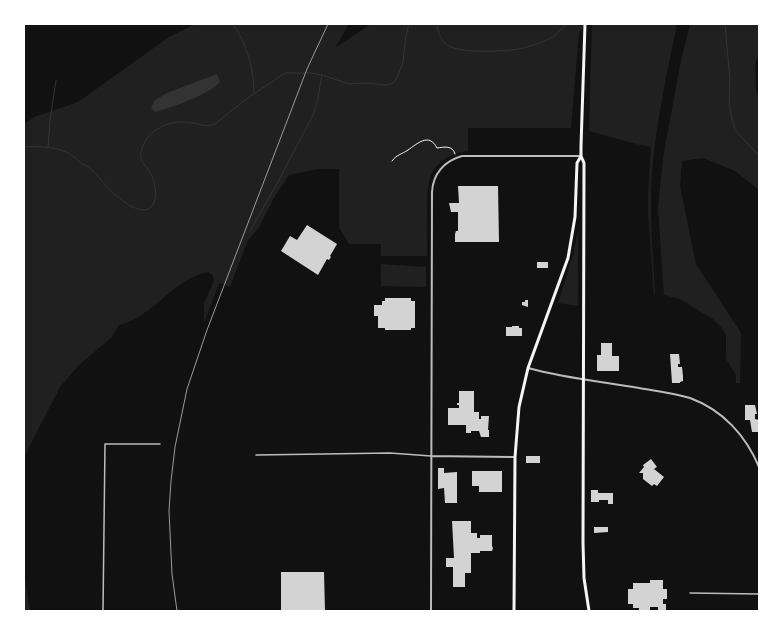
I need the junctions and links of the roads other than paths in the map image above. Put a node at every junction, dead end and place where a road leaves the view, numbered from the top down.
1 (585, 24) edge
2 (581, 156) junction
3 (528, 368) junction
4 (583, 379) junction
5 (160, 444) dead end
6 (256, 455) dead end
7 (431, 456) junction
8 (515, 457) junction
9 (758, 462) edge
10 (759, 467) edge
11 (690, 594) dead end
12 (759, 594) edge
13 (103, 611) edge
14 (431, 611) edge
15 (514, 611) edge
16 (589, 611) edge

1 - 2 highway
2 - 3 highway
2 - 4 highway
2 - 7 street
3 - 4 street
3 - 8 highway
4 - 9 street
4 - 16 highway
5 - 13 street
6 - 7 street
7 - 8 street
7 - 14 street
8 - 15 highway
9 - 10 street
11 - 12 street

